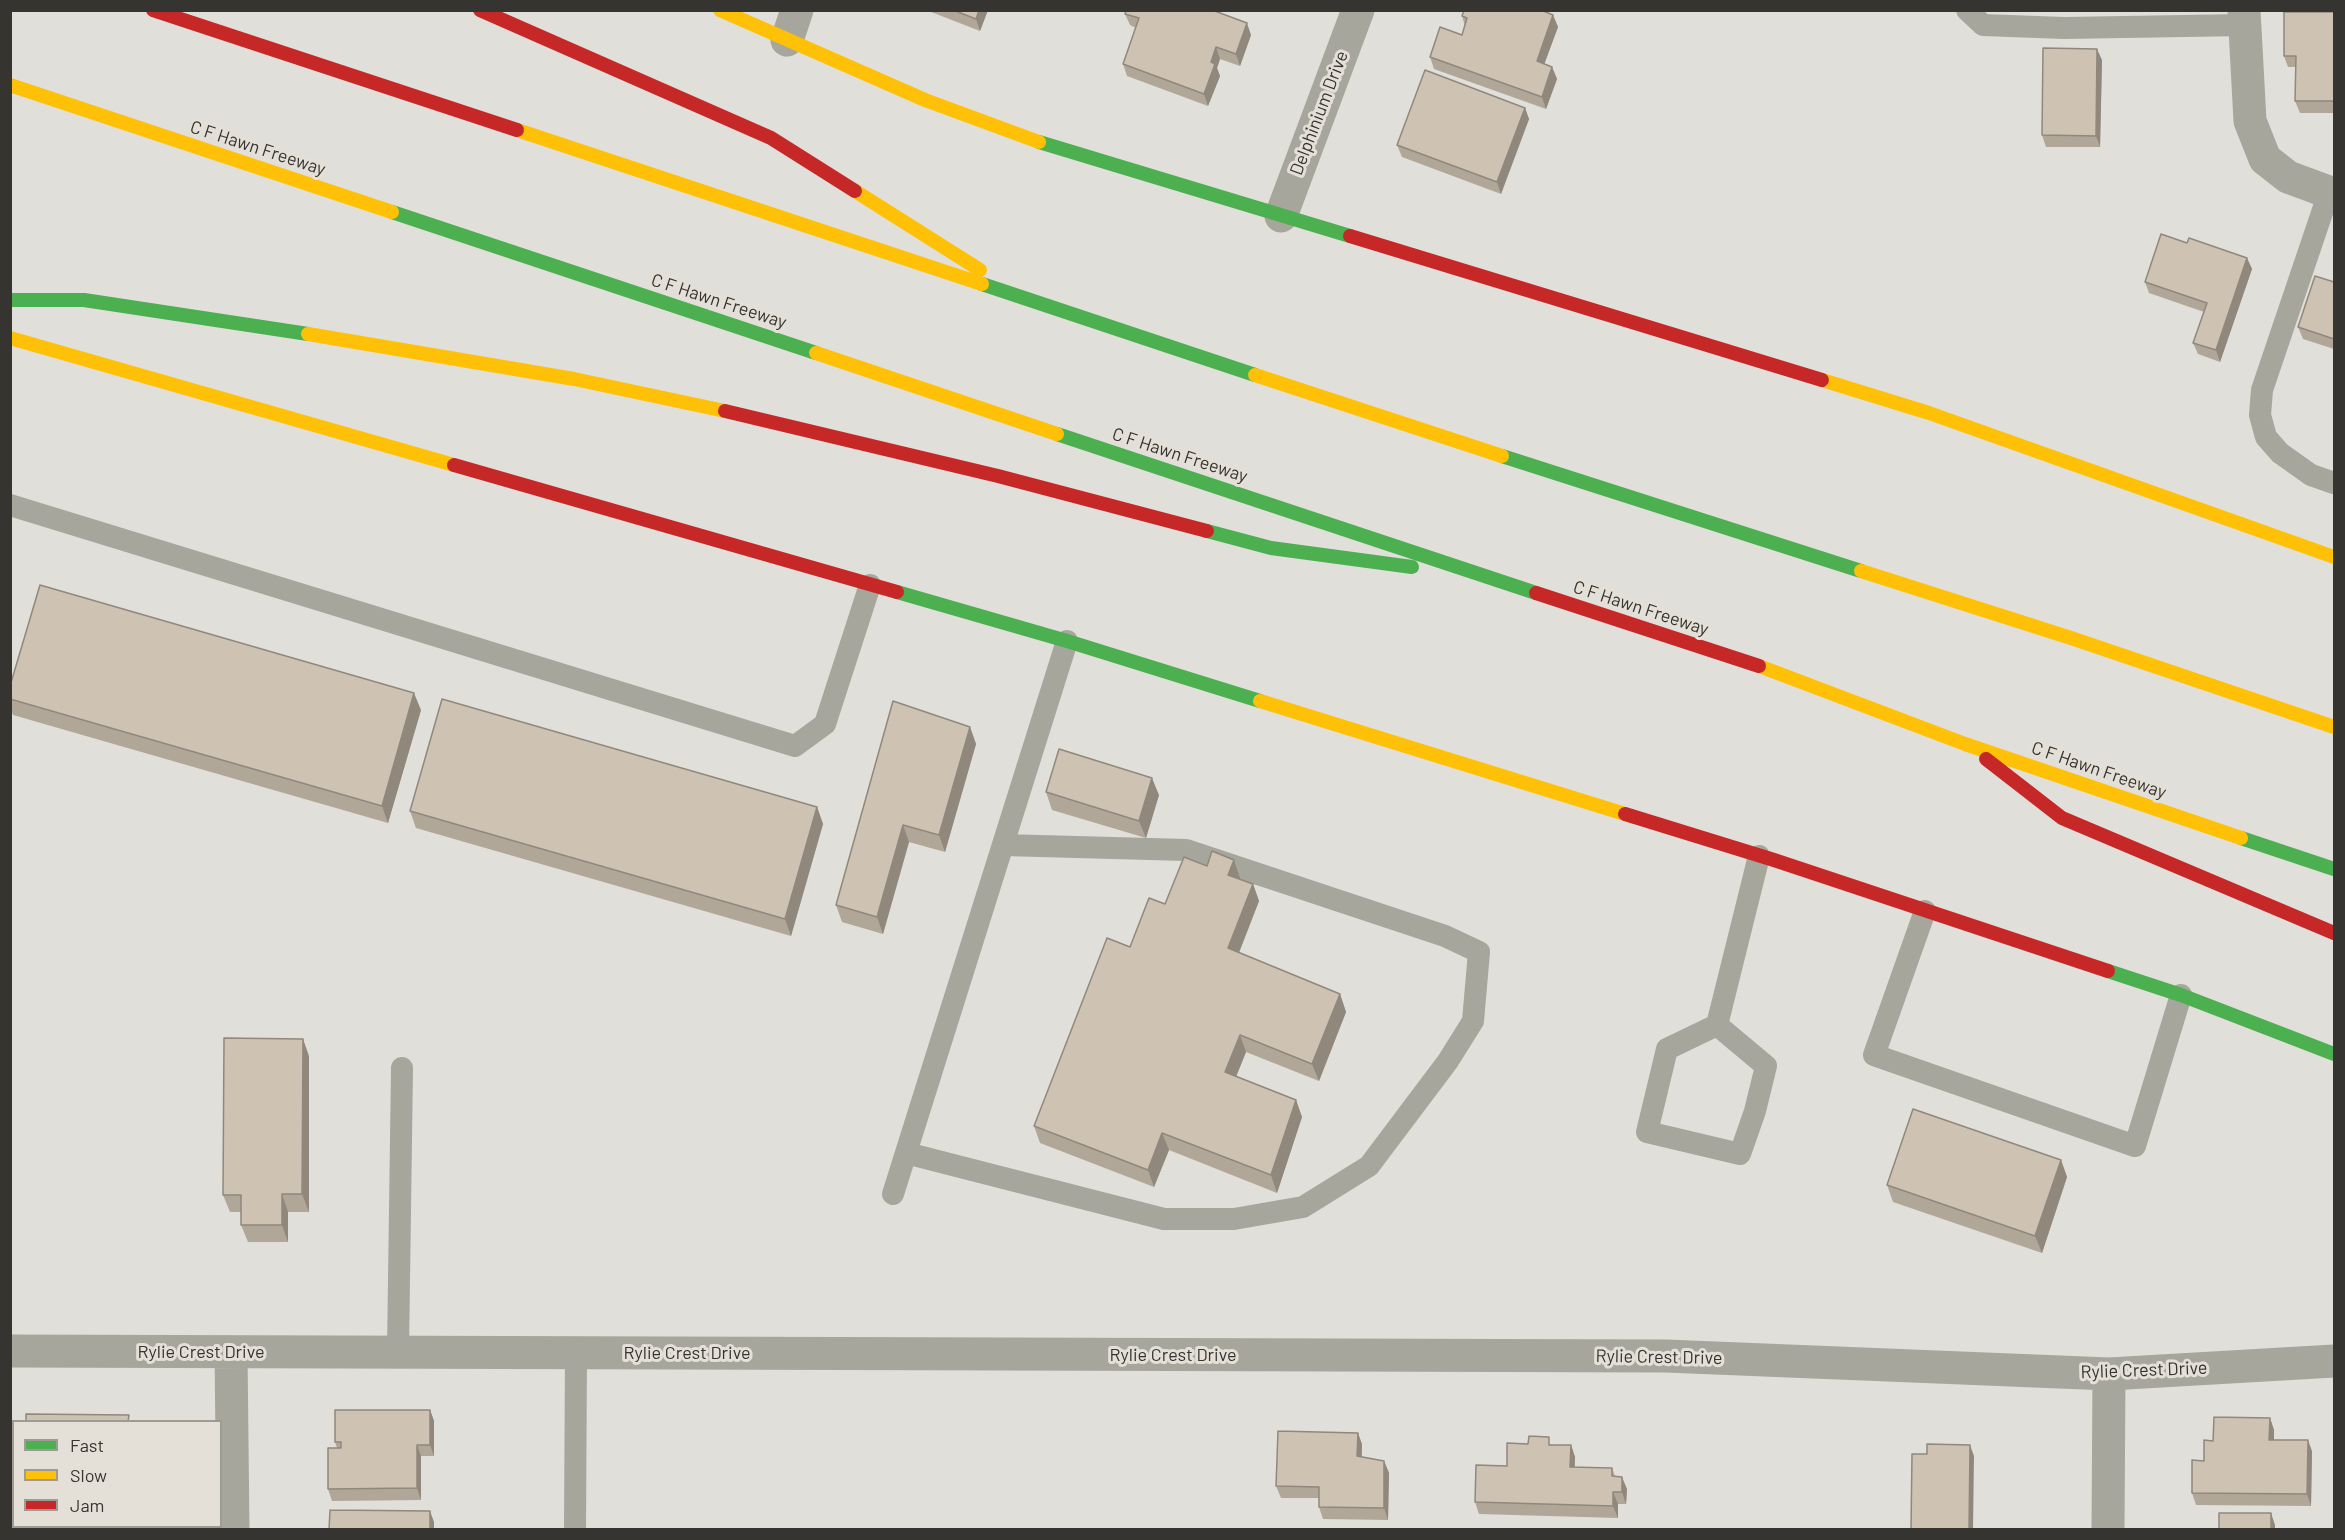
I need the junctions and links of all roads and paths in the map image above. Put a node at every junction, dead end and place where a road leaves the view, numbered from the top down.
1 (153, 10) edge
2 (480, 10) edge
3 (720, 10) edge
4 (1358, 10) edge
5 (1967, 10) edge
6 (2245, 18) edge
7 (792, 25) edge
8 (10, 85) edge
9 (2332, 193) edge
10 (1281, 216) junction
11 (1023, 297) junction
12 (10, 300) edge
13 (10, 338) edge
14 (2334, 483) edge
15 (10, 506) edge
16 (2334, 557) edge
17 (1491, 578) junction
18 (870, 585) junction
19 (1067, 641) junction
20 (2334, 727) edge
21 (1965, 744) junction
22 (1003, 845) junction
23 (1759, 856) junction
24 (2334, 869) edge
25 (1925, 910) junction
26 (2334, 933) edge
27 (2181, 995) junction
28 (1717, 1025) junction
29 (2334, 1054) edge
30 (402, 1068) dead end
31 (906, 1153) junction
32 (893, 1194) dead end
33 (10, 1351) edge
34 (231, 1352) junction
35 (398, 1353) junction
36 (576, 1353) junction
37 (2334, 1361) edge
38 (2109, 1374) junction
39 (233, 1530) edge
40 (575, 1530) edge
41 (2108, 1530) edge

1 - 11 main road
2 - 11 main road
3 - 7 main road
4 - 10 street, Delphinium Drive
5 - 6 lane
6 - 9 street
7 - 10 main road
8 - 17 main road, C F Hawn Freeway
9 - 14 lane
10 - 16 main road
11 - 20 main road
12 - 17 main road
13 - 18 main road
15 - 18 lane
17 - 21 main road, C F Hawn Freeway
18 - 19 main road
19 - 22 lane
19 - 23 main road
21 - 24 main road, C F Hawn Freeway
21 - 26 main road
22 - 31 lane
22 - 31 lane
23 - 25 main road
23 - 28 lane
25 - 27 main road
25 - 27 lane
27 - 29 main road
28 - 28 lane
30 - 35 lane
31 - 32 lane
33 - 34 street, Rylie Crest Drive
34 - 35 street, Rylie Crest Drive
34 - 39 street
35 - 36 street, Rylie Crest Drive
36 - 38 street, Rylie Crest Drive
36 - 40 lane
37 - 38 street, Rylie Crest Drive
38 - 41 street

